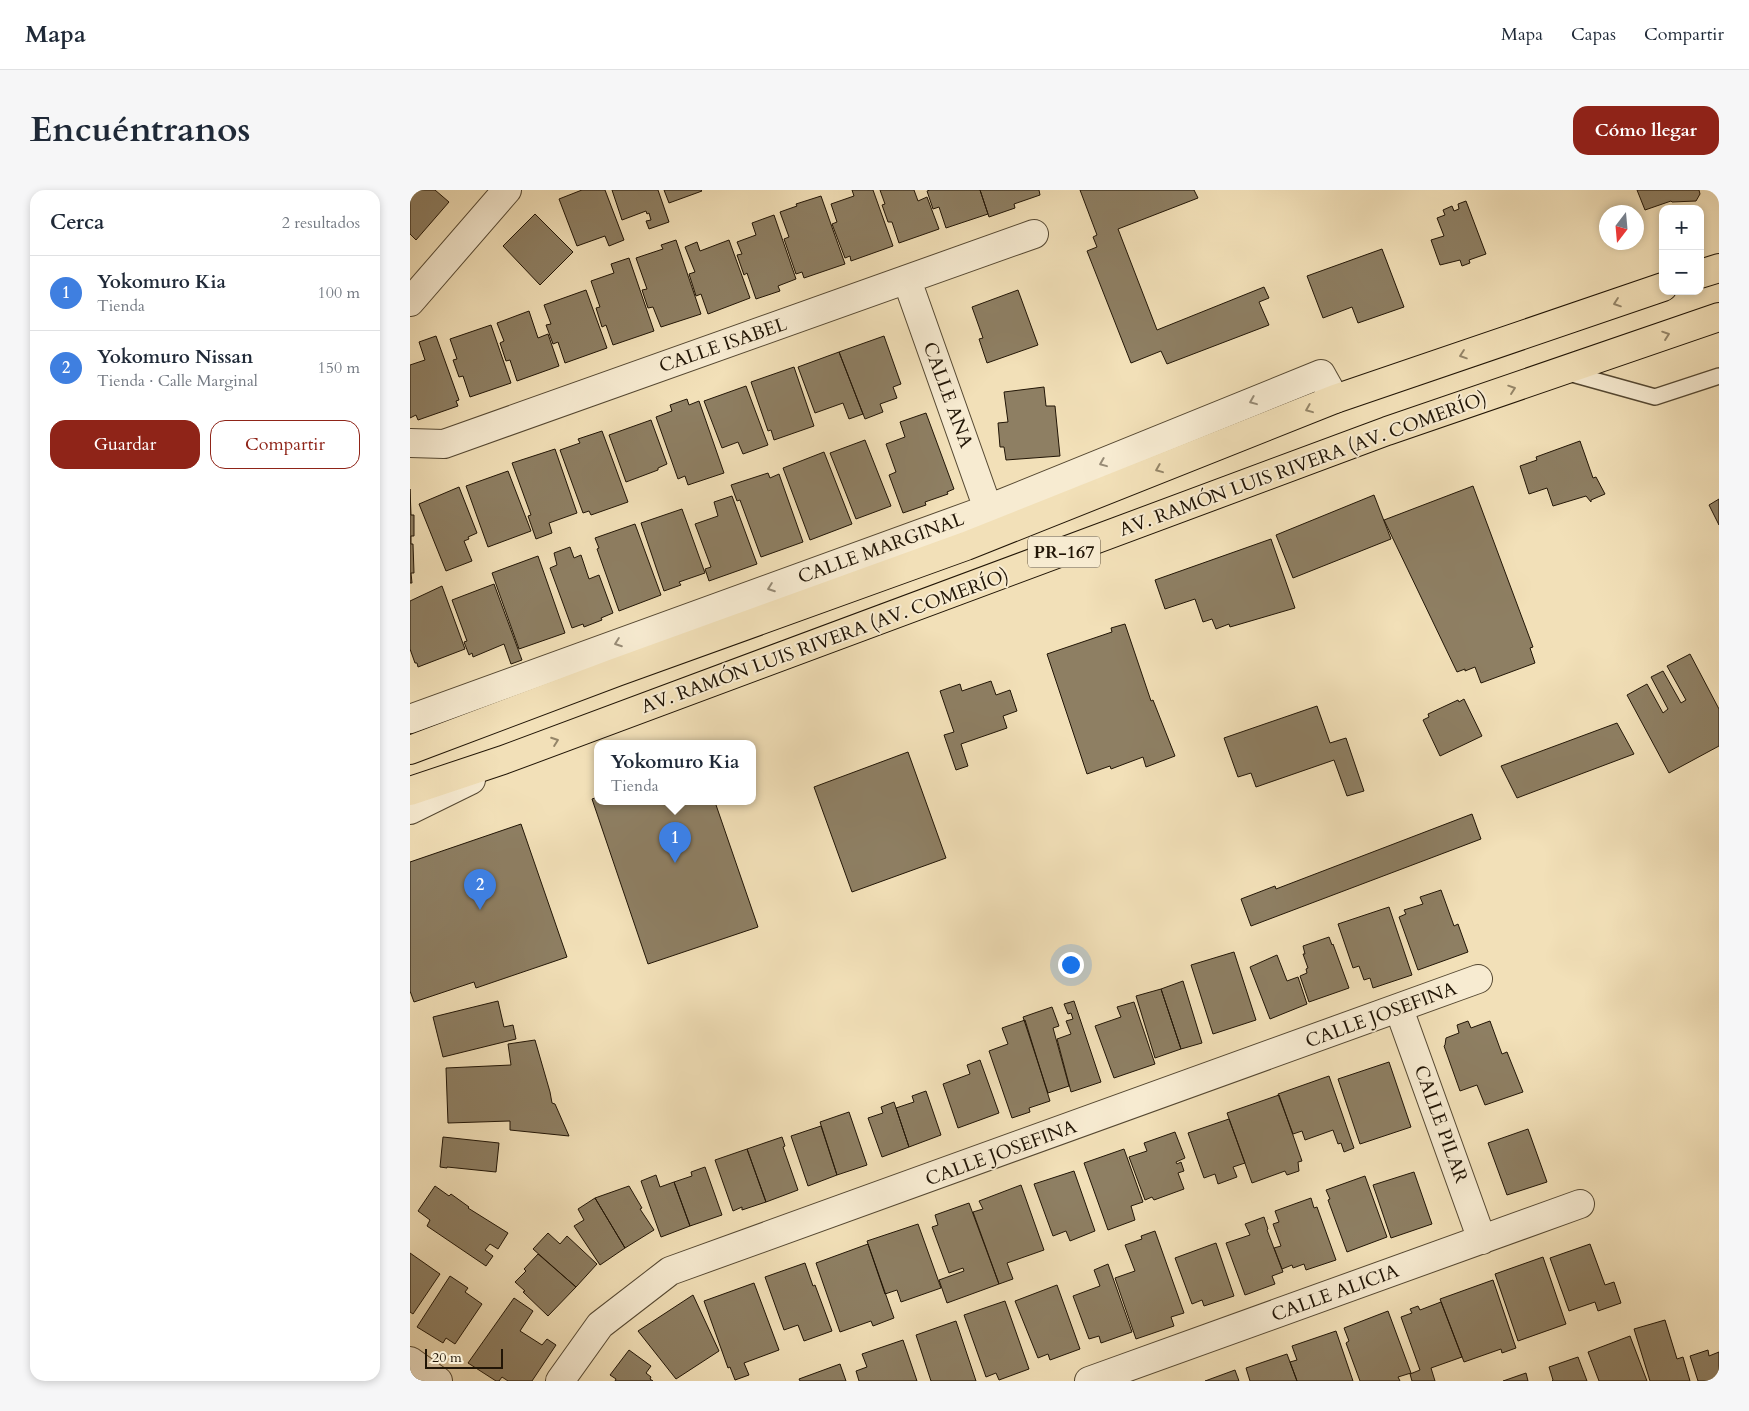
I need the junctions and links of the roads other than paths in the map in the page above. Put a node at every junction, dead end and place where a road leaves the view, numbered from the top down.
1 (508, 190) edge
2 (1034, 234) dead end
3 (1719, 268) edge
4 (1704, 273) edge
5 (907, 280) junction
6 (1659, 288) edge
7 (410, 302) edge
8 (1719, 316) edge
9 (1563, 372) junction
10 (1719, 376) edge
11 (1335, 398) junction
12 (410, 443) edge
13 (988, 510) junction
14 (410, 719) edge
15 (410, 750) edge
16 (527, 752) junction
17 (410, 791) edge
18 (410, 810) edge
19 (1478, 979) dead end
20 (1399, 1009) junction
21 (1580, 1204) dead end
22 (1482, 1240) junction
23 (410, 1361) edge
24 (438, 1381) edge
25 (560, 1381) edge
26 (1089, 1381) edge

1 - 7 street
2 - 5 street, CALLE ISABEL
3 - 4 main road
5 - 12 street, CALLE ISABEL
5 - 13 street, CALLE ANA
6 -> 11 main road, PR-167
9 -> 8 main road, AV. RAMÓN LUIS RIVERA (AV. COMERÍO) / PR-167
9 - 10 lane
16 -> 9 main road, AV. RAMÓN LUIS RIVERA (AV. COMERÍO) / PR-167
11 -> 13 street, CALLE MARGINAL
11 -> 15 main road, PR-167
13 -> 14 street, CALLE MARGINAL
16 - 17 main road, AV. RAMÓN LUIS RIVERA (AV. COMERÍO) / PR-167
16 - 18 street
19 - 20 street, CALLE JOSEFINA
20 - 22 street, CALLE PILAR
20 - 25 street, CALLE JOSEFINA
21 - 22 street, CALLE ALICIA
22 - 26 street, CALLE ALICIA
23 - 24 street

